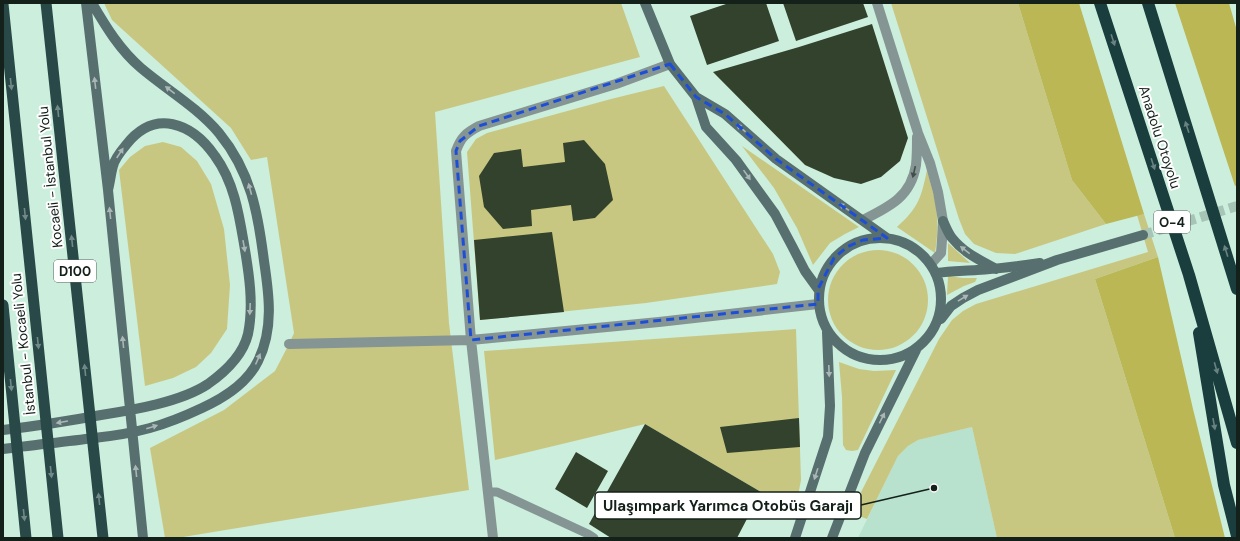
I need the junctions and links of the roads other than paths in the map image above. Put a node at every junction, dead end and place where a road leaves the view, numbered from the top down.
1 (46, 3) edge
2 (86, 3) edge
3 (92, 3) edge
4 (645, 3) edge
5 (877, 3) edge
6 (1100, 3) edge
7 (1148, 3) edge
8 (3, 4) edge
9 (670, 64) junction
10 (696, 97) junction
11 (918, 133) junction
12 (108, 190) junction
13 (863, 220) junction
14 (943, 221) junction
15 (1143, 235) tunnel mouth
16 (887, 238) junction
17 (1057, 260) junction
18 (934, 269) junction
19 (996, 269) junction
20 (1189, 275) junction
21 (818, 289) junction
22 (1237, 289) edge
23 (818, 304) junction
24 (3, 305) edge
25 (936, 326) junction
26 (827, 332) junction
27 (471, 340) junction
28 (289, 344) dead end
29 (916, 350) junction
30 (3, 430) edge
31 (1237, 443) edge
32 (3, 449) edge
33 (488, 492) junction
34 (1237, 536) edge
35 (26, 538) edge
36 (58, 538) edge
37 (104, 538) edge
38 (143, 538) edge
39 (493, 538) edge
40 (594, 538) edge
41 (795, 538) edge
42 (832, 538) edge

37 -> 1 highway, Kocaeli - İstanbul Yolu / D100
12 -> 2 main road
32 -> 3 main road
4 - 9 main road
5 - 11 street
6 -> 20 highway, Anadolu Otoyolu / O-4
22 -> 7 highway, Anadolu Otoyolu
8 -> 36 highway, İstanbul - Kocaeli Yolu
9 - 10 main road
9 - 27 street
13 -> 10 main road
10 -> 21 main road
11 -> 13 street
11 - 14 street
12 -> 30 main road
38 -> 12 main road
13 - 16 main road
14 - 18 street
19 -> 14 main road
15 - 17 main road
16 - 18 main road
16 - 21 main road
17 - 19 main road
25 -> 17 main road
18 - 19 main road
18 - 25 main road
20 -> 31 highway, Anadolu Otoyolu / O-4
20 -> 34 highway
21 - 23 main road
23 - 26 main road
23 - 27 street
24 -> 35 highway
25 - 29 main road
26 - 29 main road
26 -> 41 main road
27 - 28 street
27 - 33 street
42 -> 29 main road
33 - 39 street
33 - 40 lane

